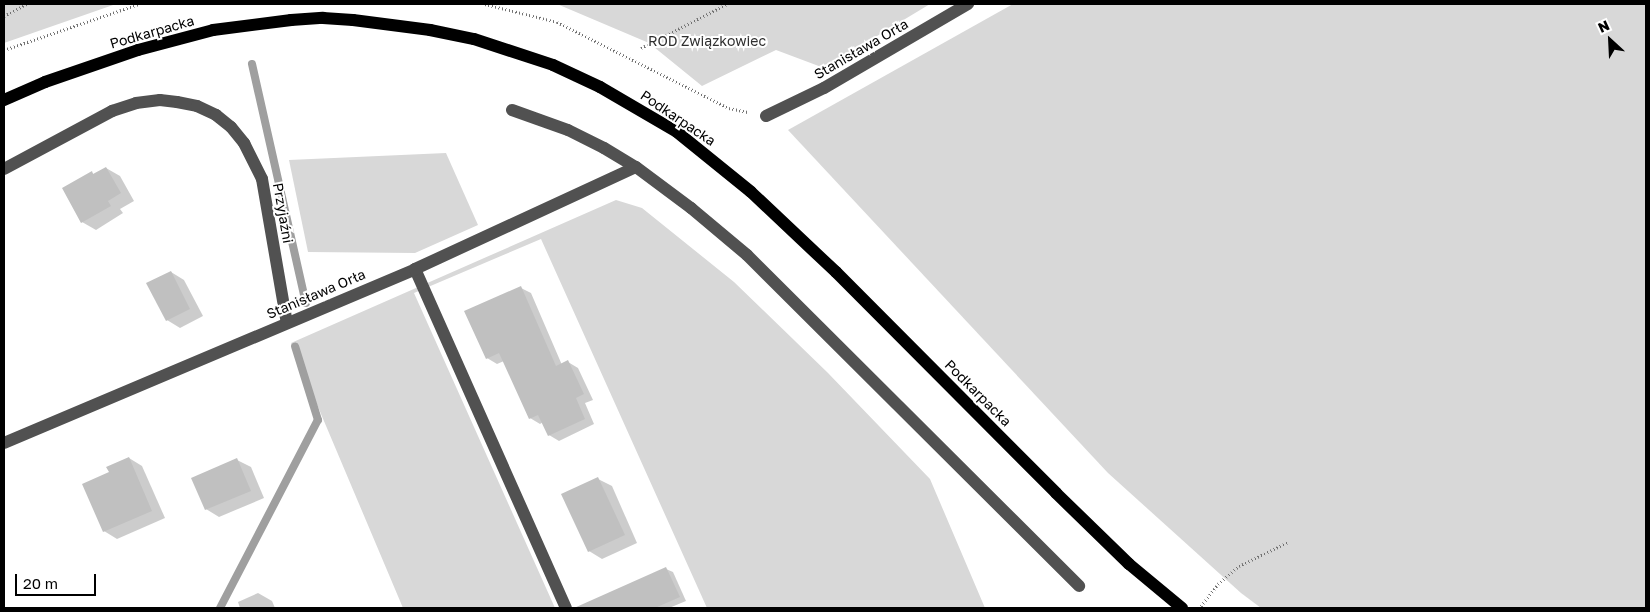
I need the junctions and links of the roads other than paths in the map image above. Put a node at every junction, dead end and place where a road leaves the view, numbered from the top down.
1 (968, 4) edge
2 (4, 100) edge
3 (512, 110) dead end
4 (766, 116) road end
5 (636, 167) junction
6 (4, 169) edge
7 (414, 269) junction
8 (287, 323) junction
9 (4, 443) edge
10 (1079, 586) dead end
11 (566, 608) edge
12 (1182, 608) edge

1 - 4 street, Stanisława Orła
2 - 12 main road, Podkarpacka
3 - 5 street
5 - 7 street, Stanisława Orła
5 - 10 street
6 - 8 street, Przyjaźni
7 - 8 street, Stanisława Orła
7 - 11 street
8 - 9 street, Stanisława Orła

